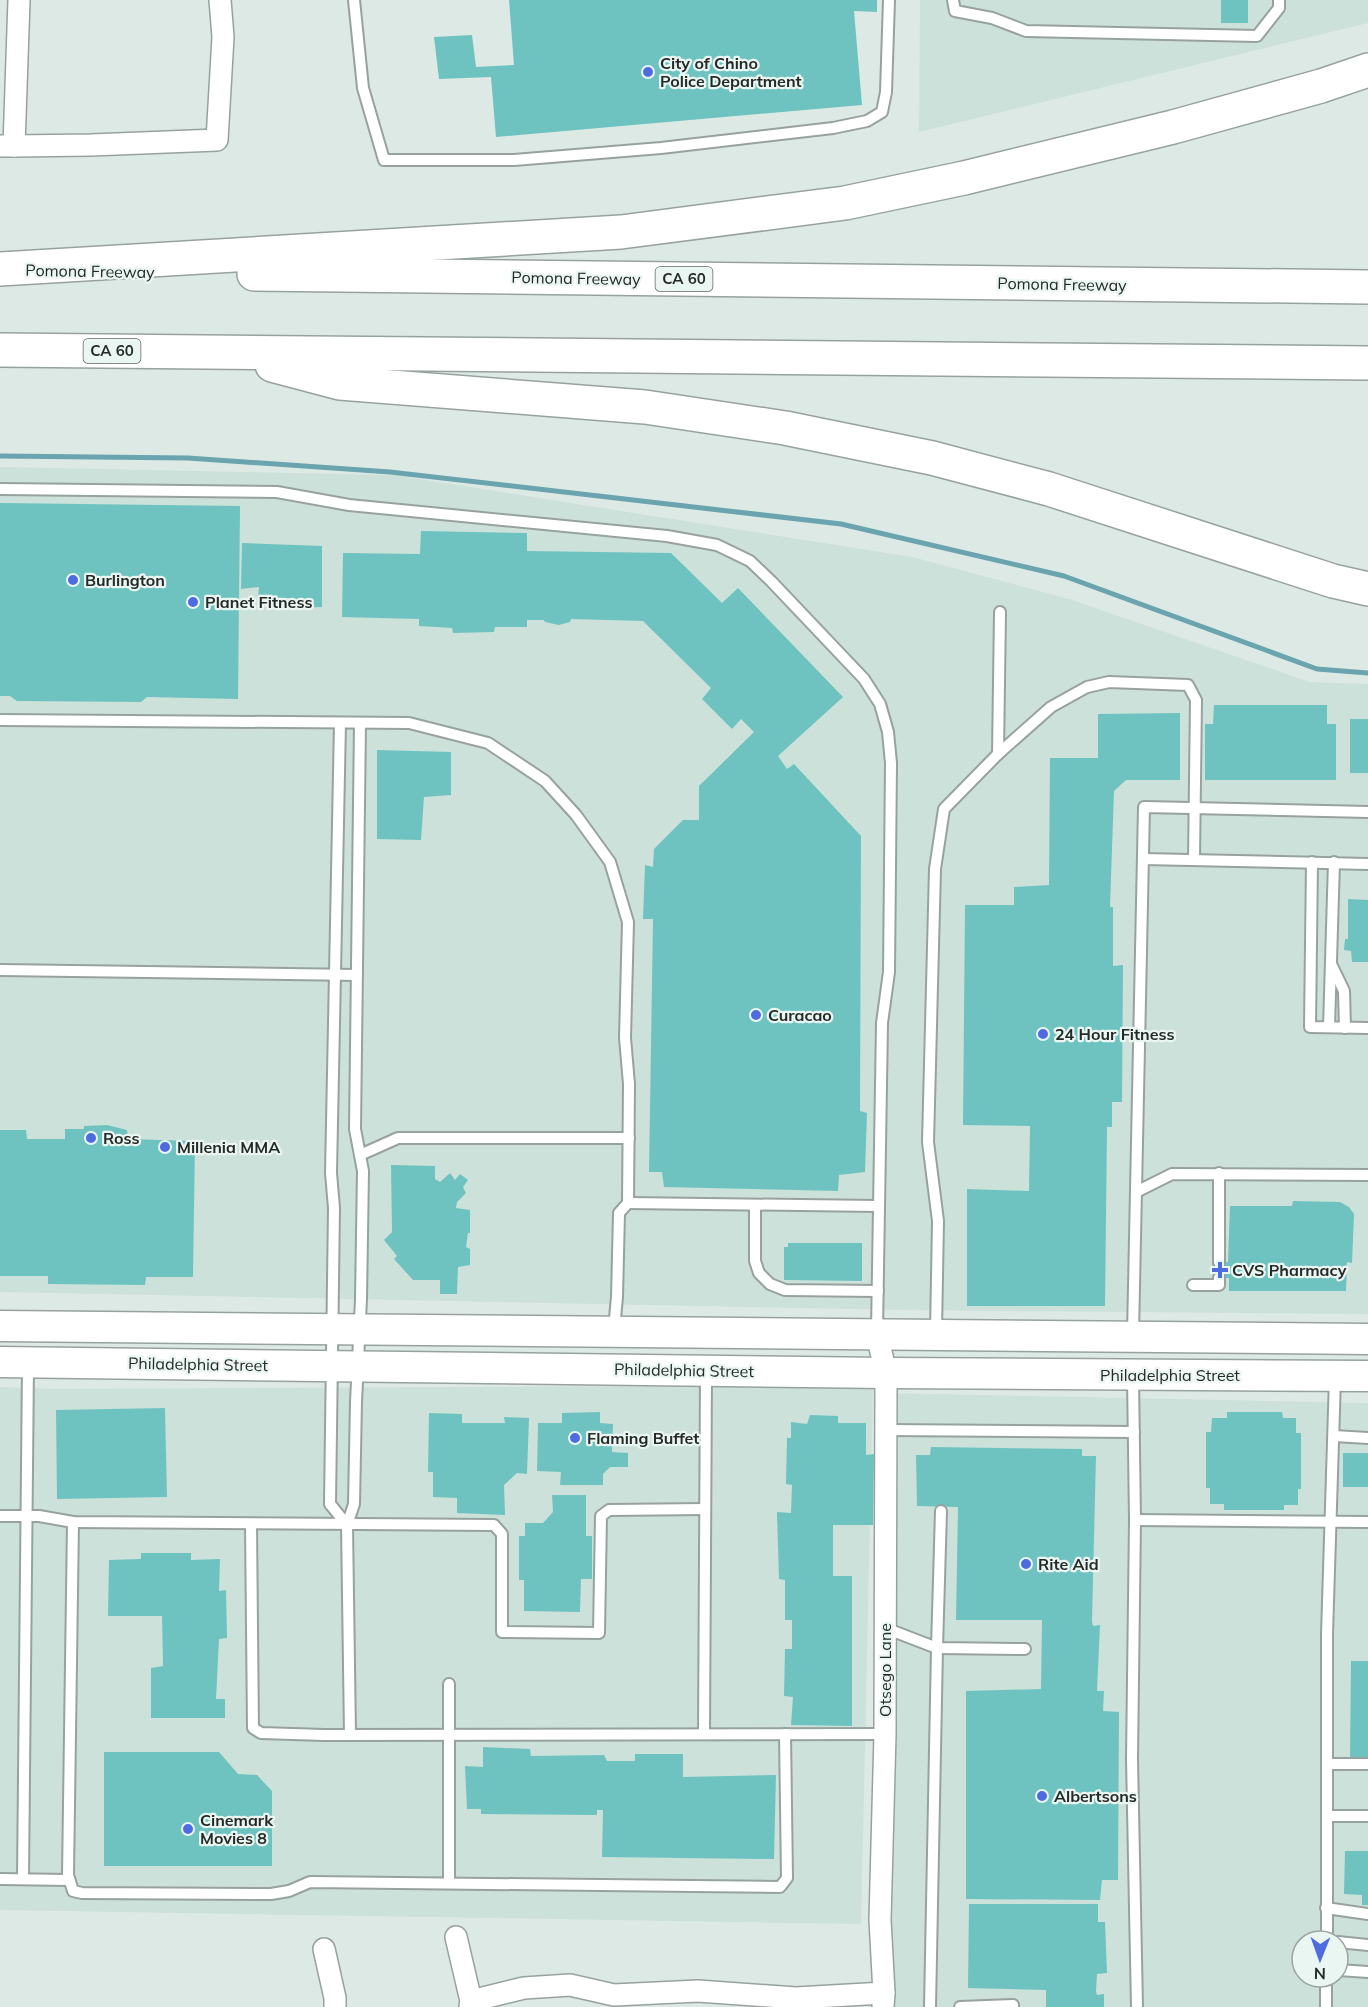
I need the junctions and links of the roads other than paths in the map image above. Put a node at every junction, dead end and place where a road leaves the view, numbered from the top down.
1 (19, 0) edge
2 (220, 0) edge
3 (354, 0) edge
4 (889, 0) edge
5 (953, 0) edge
6 (1279, 0) edge
7 (1368, 70) edge
8 (7, 146) edge
9 (0, 270) edge
10 (1368, 288) edge
11 (0, 350) edge
12 (224, 352) junction
13 (1368, 363) edge
14 (0, 489) edge
15 (1368, 589) edge
16 (1000, 612) dead end
17 (0, 720) edge
18 (340, 723) junction
19 (360, 723) junction
20 (998, 754) junction
21 (1194, 809) junction
22 (1368, 812) edge
23 (1143, 859) junction
24 (1194, 860) junction
25 (1312, 862) junction
26 (1334, 862) junction
27 (1368, 864) edge
28 (1331, 963) junction
29 (0, 970) edge
30 (335, 975) junction
31 (357, 975) junction
32 (1329, 1028) junction
33 (1345, 1028) junction
34 (1368, 1028) edge
35 (629, 1138) junction
36 (360, 1155) junction
37 (1219, 1173) junction
38 (1368, 1175) edge
39 (1136, 1192) junction
40 (628, 1203) junction
41 (755, 1205) junction
42 (878, 1206) junction
43 (1219, 1262) dead end
44 (1219, 1278) dead end
45 (1193, 1285) dead end
46 (878, 1291) junction
47 (0, 1326) edge
48 (345, 1330) junction
49 (614, 1333) junction
50 (877, 1335) junction
51 (936, 1335) junction
52 (1133, 1338) junction
53 (1368, 1339) edge
54 (14, 1362) edge
55 (344, 1365) junction
56 (706, 1371) junction
57 (886, 1373) junction
58 (1053, 1374) junction
59 (1133, 1374) junction
60 (1335, 1376) junction
61 (1368, 1376) edge
62 (886, 1430) junction
63 (1134, 1432) junction
64 (1334, 1436) junction
65 (1368, 1438) edge
66 (705, 1509) junction
67 (941, 1511) dead end
68 (26, 1515) junction
69 (0, 1516) edge
70 (1135, 1520) junction
71 (73, 1522) junction
72 (1331, 1522) junction
73 (1368, 1522) edge
74 (251, 1524) junction
75 (347, 1524) junction
76 (885, 1628) junction
77 (937, 1648) junction
78 (1025, 1649) dead end
79 (448, 1684) dead end
80 (704, 1734) junction
81 (784, 1734) junction
82 (885, 1734) junction
83 (350, 1735) junction
84 (449, 1735) junction
85 (1327, 1764) junction
86 (1368, 1764) edge
87 (1327, 1816) junction
88 (1368, 1816) edge
89 (0, 1879) edge
90 (23, 1879) junction
91 (69, 1880) junction
92 (449, 1883) junction
93 (1326, 1908) junction
94 (1368, 1914) edge
95 (1327, 1929) edge
96 (456, 1937) dead end
97 (1350, 1944) edge
98 (1368, 1946) edge
99 (324, 1949) dead end
100 (1350, 1971) edge
101 (1368, 1972) edge
102 (1326, 1989) edge
103 (884, 2000) edge
104 (471, 2004) edge
105 (335, 2007) edge
106 (930, 2007) edge
107 (960, 2007) edge
108 (1013, 2007) edge
109 (1137, 2007) edge
110 (1326, 2007) edge

1 - 8 street
2 - 8 street
3 - 4 lane
5 - 6 lane
7 - 9 highway
9 - 10 highway, Pomona Freeway / CA 60
11 - 12 highway, CA 60
12 - 13 highway, CA 60
12 - 15 highway
14 - 42 lane
16 - 20 lane
17 - 18 lane
18 - 19 lane
18 - 30 lane
19 - 31 lane
19 - 35 lane
20 - 21 lane
20 - 51 lane
21 - 22 lane
21 - 23 lane
21 - 24 lane
23 - 24 lane
23 - 39 lane
24 - 25 lane
25 - 26 lane
25 - 32 lane
26 - 27 lane
26 - 28 lane
28 - 32 lane
28 - 33 lane
29 - 30 lane
30 - 31 lane
30 - 48 lane
31 - 36 lane
32 - 33 lane
33 - 34 lane
35 - 36 lane
35 - 40 lane
36 - 48 lane
37 - 38 lane
37 - 39 lane
37 - 43 lane
39 - 52 lane
40 - 41 lane
40 - 49 lane
41 - 42 lane
41 - 46 lane
42 - 46 lane
44 - 45 lane
46 - 50 lane
47 - 48 main road
48 - 49 main road
48 - 55 lane
48 - 55 lane
49 - 50 main road
50 - 51 main road
50 - 57 street, Otsego Lane
51 - 52 main road
52 - 53 main road
52 - 58 main road
54 - 55 main road, Philadelphia Street
54 - 68 lane
55 - 56 main road, Philadelphia Street
55 - 75 lane
55 - 75 lane
56 - 57 main road, Philadelphia Street
56 - 66 lane
57 - 58 main road, Philadelphia Street
57 - 62 street, Otsego Lane
58 - 59 main road, Philadelphia Street
59 - 60 main road, Philadelphia Street
59 - 63 lane
60 - 61 main road, Philadelphia Street
60 - 64 lane
62 - 63 lane
62 - 76 street, Otsego Lane
63 - 70 lane
64 - 65 lane
64 - 72 lane
66 - 75 lane
66 - 80 lane
67 - 77 lane
68 - 69 lane
68 - 71 lane
68 - 90 lane
70 - 72 lane
70 - 109 lane
71 - 74 lane
71 - 91 lane
72 - 73 lane
72 - 85 lane
74 - 75 lane
74 - 83 lane
75 - 83 lane
76 - 77 lane
76 - 82 street, Otsego Lane
77 - 78 lane
77 - 106 lane
79 - 84 lane
80 - 81 lane
80 - 84 lane
81 - 82 lane
81 - 92 lane
82 - 103 street, Otsego Lane
83 - 84 lane
84 - 92 lane
85 - 86 lane
85 - 87 lane
87 - 88 lane
87 - 93 lane
89 - 90 lane
90 - 91 lane
91 - 92 lane
93 - 94 lane
93 - 95 lane
96 - 104 street
97 - 98 lane
99 - 105 street
100 - 101 lane
102 - 110 lane
103 - 104 street
107 - 108 lane

